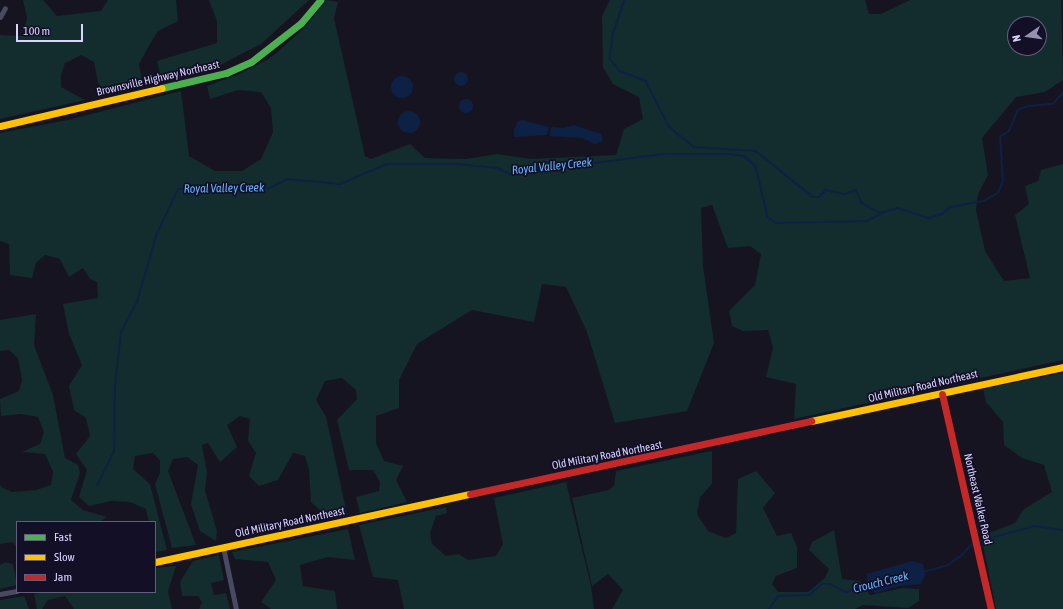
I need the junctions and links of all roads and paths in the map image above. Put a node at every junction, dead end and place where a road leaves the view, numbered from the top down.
1 (320, 0) edge
2 (5, 8) dead end
3 (0, 17) edge
4 (0, 126) edge
5 (1063, 367) edge
6 (942, 394) junction
7 (222, 547) junction
8 (156, 562) edge
9 (16, 591) edge
10 (0, 594) edge
11 (236, 609) edge
12 (991, 609) edge

1 - 4 street, Brownsville Highway Northeast
2 - 3 street
5 - 6 street, Old Military Road Northeast
6 - 7 street, Old Military Road Northeast
6 - 12 street, Northeast Walker Road
7 - 8 street, Old Military Road Northeast
7 - 11 street
9 - 10 street

